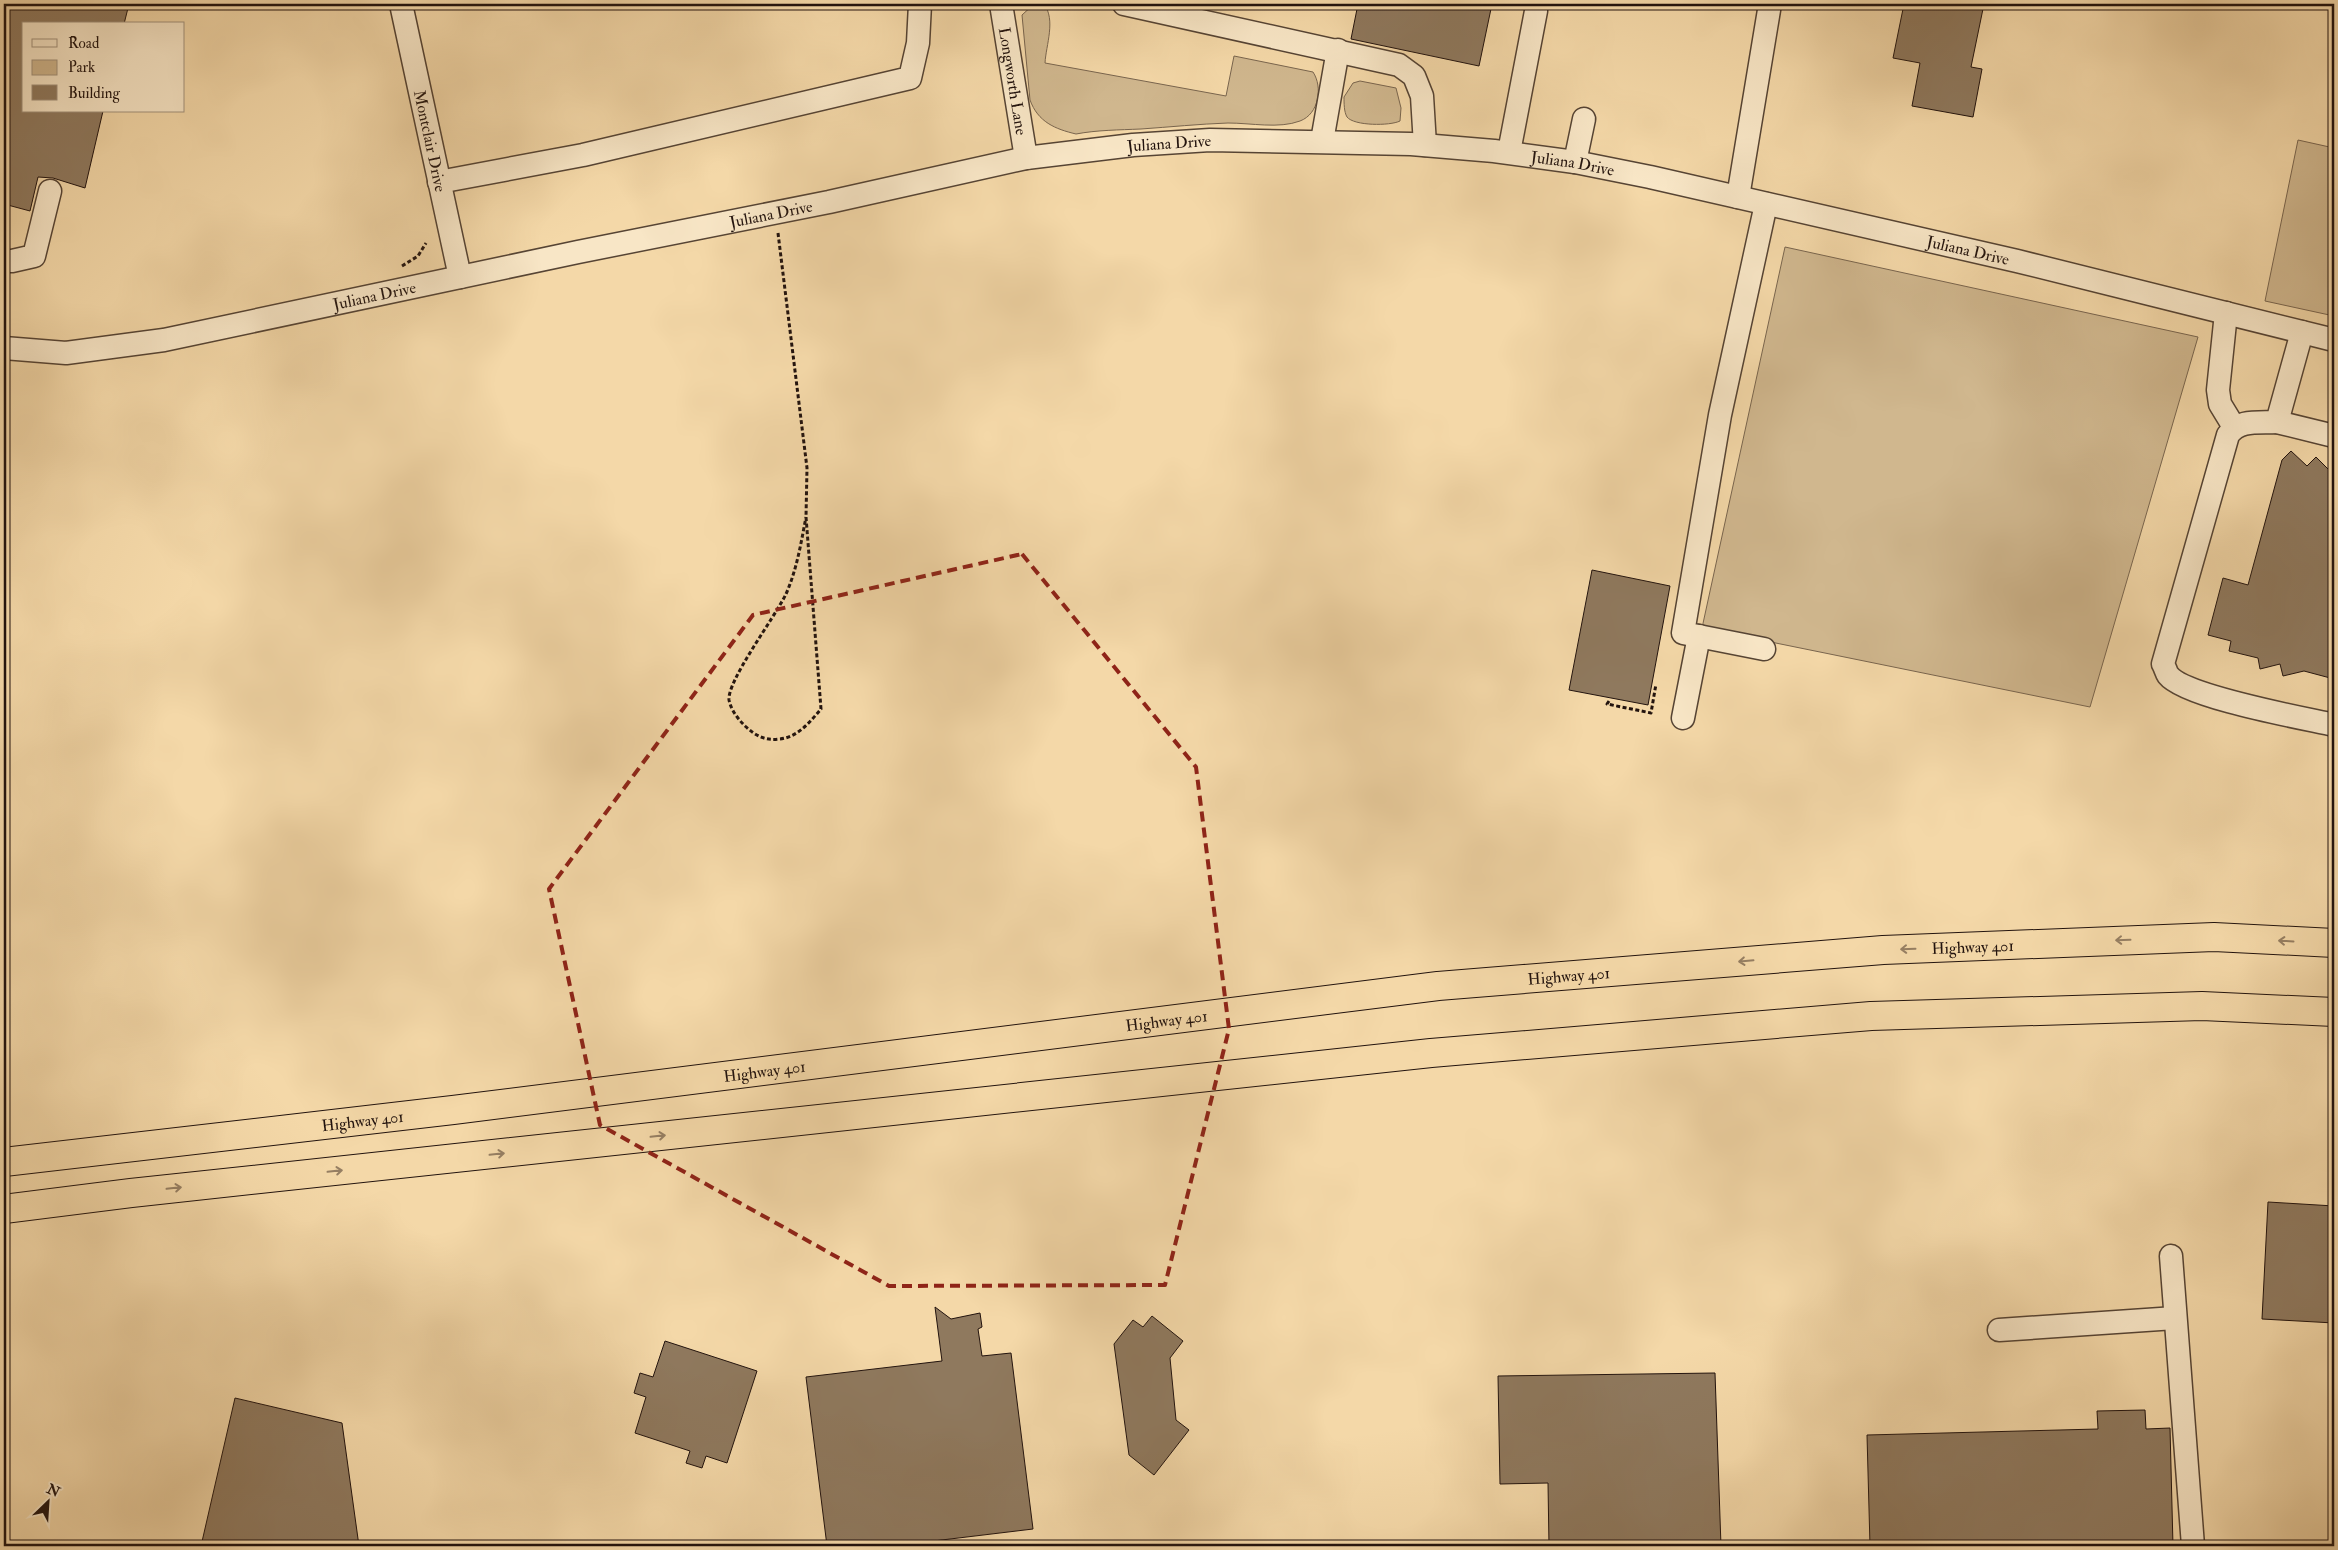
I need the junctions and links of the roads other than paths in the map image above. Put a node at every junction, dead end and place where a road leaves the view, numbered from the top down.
1 (401, 4) edge
2 (920, 4) edge
3 (1001, 4) edge
4 (1124, 4) edge
5 (1770, 4) edge
6 (1536, 11) dead end
7 (1338, 50) junction
8 (1584, 119) dead end
9 (1322, 141) junction
10 (1425, 145) junction
11 (1509, 152) junction
12 (1026, 158) junction
13 (1575, 162) junction
14 (439, 182) junction
15 (50, 191) dead end
16 (1738, 197) junction
17 (1766, 204) junction
18 (4, 261) edge
19 (460, 278) junction
20 (2226, 313) junction
21 (2302, 332) junction
22 (2334, 340) edge
23 (4, 348) edge
24 (2277, 422) junction
25 (2234, 426) junction
26 (2334, 436) edge
27 (1699, 636) junction
28 (1764, 649) dead end
29 (1683, 718) dead end
30 (2334, 725) edge
31 (2334, 943) edge
32 (2334, 1012) edge
33 (162, 1144) junction
34 (4, 1148) edge
35 (4, 1162) edge
36 (131, 1193) junction
37 (4, 1209) edge
38 (4, 1220) edge
39 (2171, 1256) dead end
40 (2176, 1318) junction
41 (1999, 1330) dead end
42 (2193, 1546) edge

1 - 14 street, Montclair Drive
2 - 14 street
3 - 12 street, Longworth Lane
4 - 7 street
5 - 16 street
6 - 11 street
7 - 9 street
7 - 10 street
8 - 13 street
9 - 10 street, Juliana Drive
9 - 12 street, Juliana Drive
10 - 11 street, Juliana Drive
11 - 13 street, Juliana Drive
12 - 19 street, Juliana Drive
13 - 16 street, Juliana Drive
14 - 19 street, Montclair Drive
15 - 18 street
16 - 17 street, Juliana Drive
17 - 20 street, Juliana Drive
17 - 27 street
19 - 23 street, Juliana Drive
20 - 21 street, Juliana Drive
20 - 25 street
21 - 22 street, Juliana Drive
21 - 24 street
24 - 25 street
24 - 26 street
25 - 30 street
27 - 28 street
27 - 29 street
31 -> 33 highway, Highway 401
36 -> 32 highway
33 - 34 highway
33 - 35 highway, Highway 401
36 - 37 highway
36 - 38 highway
39 - 40 street
40 - 41 street
40 - 42 street

